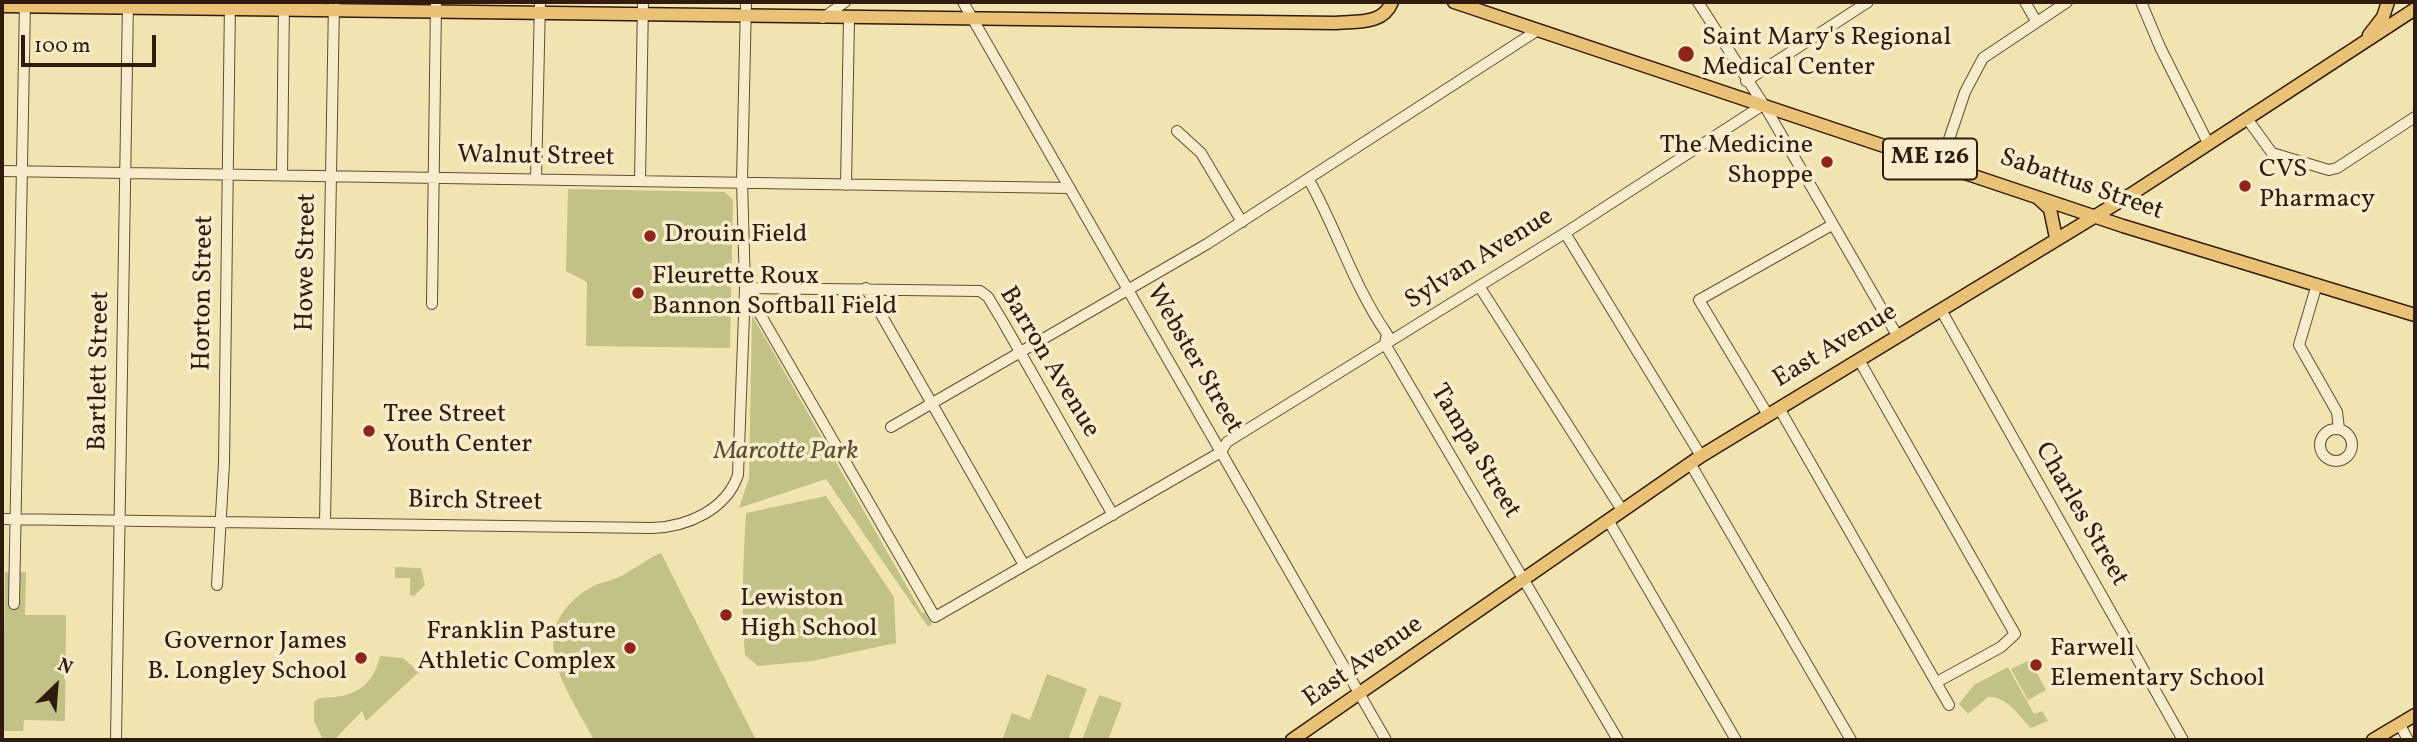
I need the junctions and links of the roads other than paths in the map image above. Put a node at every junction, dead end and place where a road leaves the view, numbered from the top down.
1 (643, 2) edge
2 (746, 2) edge
3 (845, 2) edge
4 (963, 2) edge
5 (1392, 2) edge
6 (1454, 2) edge
7 (1698, 2) edge
8 (1868, 2) edge
9 (2025, 2) edge
10 (2067, 2) edge
11 (2141, 2) edge
12 (2388, 2) edge
13 (2412, 2) edge
14 (25, 4) edge
15 (128, 5) edge
16 (2, 6) edge
17 (230, 6) edge
18 (284, 6) edge
19 (334, 6) edge
20 (436, 8) edge
21 (540, 8) edge
22 (2415, 8) edge
23 (642, 16) junction
24 (746, 17) junction
25 (823, 18) junction
26 (849, 18) junction
27 (973, 20) junction
28 (2036, 21) junction
29 (1538, 30) junction
30 (2360, 46) junction
31 (1746, 81) junction
32 (1763, 105) junction
33 (2415, 117) edge
34 (2248, 120) junction
35 (1177, 131) dead end
36 (2208, 143) junction
37 (1941, 163) junction
38 (2, 171) edge
39 (22, 171) junction
40 (125, 173) junction
41 (228, 175) junction
42 (282, 175) junction
43 (330, 176) junction
44 (434, 178) junction
45 (536, 179) junction
46 (1309, 180) junction
47 (640, 181) junction
48 (742, 181) junction
49 (846, 185) junction
50 (1070, 188) junction
51 (2029, 192) junction
52 (2096, 215) junction
53 (1242, 222) junction
54 (1832, 225) junction
55 (1565, 233) junction
56 (2056, 238) junction
57 (2317, 284) junction
58 (1479, 286) junction
59 (745, 288) junction
60 (866, 288) junction
61 (1128, 290) junction
62 (432, 304) dead end
63 (1941, 310) junction
64 (2415, 313) edge
65 (1898, 337) junction
66 (1385, 344) junction
67 (1020, 353) junction
68 (1859, 360) junction
69 (931, 404) junction
70 (1773, 411) junction
71 (891, 427) dead end
72 (2339, 429) dead end
73 (1221, 452) junction
74 (1695, 459) junction
75 (1622, 510) junction
76 (1113, 515) junction
77 (2, 519) edge
78 (17, 520) junction
79 (1608, 520) junction
80 (120, 521) junction
81 (324, 522) junction
82 (222, 523) junction
83 (1024, 565) junction
84 (1524, 578) junction
85 (217, 585) dead end
86 (14, 604) dead end
87 (1937, 682) junction
88 (1360, 695) junction
89 (1949, 705) dead end
90 (2415, 715) edge
91 (2400, 725) junction
92 (116, 740) edge
93 (1292, 740) edge
94 (1386, 740) edge
95 (1618, 740) edge
96 (1736, 740) edge
97 (1851, 740) edge
98 (2183, 740) edge
99 (2373, 740) edge
100 (2408, 740) edge

1 - 23 street
2 - 24 street, Birch Street
3 - 25 street
4 - 27 street, Webster Street
5 - 27 main road
6 - 29 main road, Sabattus Street / ME 126
7 - 31 street
8 - 31 street
9 - 28 street
10 - 28 street
11 - 36 street
12 - 30 main road
13 - 22 main road
14 - 15 main road
14 - 16 main road
14 - 39 street
15 - 17 main road
15 - 40 street, Bartlett Street
17 - 18 main road
17 - 41 street, Horton Street
18 - 19 main road
18 - 42 street
19 - 20 main road
19 - 43 street, Howe Street
20 - 21 main road
20 - 44 street
21 - 23 main road
21 - 45 street
22 - 30 main road, East Avenue
23 - 24 main road
23 - 47 street
24 - 25 main road
24 - 48 street, Birch Street
25 - 26 main road
26 - 27 main road
26 - 49 street
27 - 50 street, Webster Street
28 - 37 street
29 - 32 main road, Sabattus Street / ME 126
29 - 46 street
30 - 34 main road, East Avenue
31 - 32 street
32 - 37 main road, Sabattus Street / ME 126
32 - 54 street
32 - 55 street, Sylvan Avenue
33 - 34 street
34 - 36 main road, East Avenue
35 - 53 street
36 - 52 main road, East Avenue
37 - 51 main road, Sabattus Street / ME 126
38 - 39 street, Walnut Street
39 - 40 street, Walnut Street
39 - 78 street
40 - 41 street, Walnut Street
40 - 80 street, Bartlett Street
41 - 42 street, Walnut Street
41 - 82 street, Horton Street
42 - 43 street, Walnut Street
43 - 44 street, Walnut Street
43 - 81 street, Howe Street
44 - 45 street, Walnut Street
44 - 62 street
45 - 47 street, Walnut Street
46 - 53 street
46 - 66 street, Tampa Street
47 - 48 street, Walnut Street
48 - 49 street, Walnut Street
48 - 59 street, Birch Street
49 - 50 street, Walnut Street
50 - 61 street, Webster Street
51 - 52 main road, Sabattus Street / ME 126
51 - 56 main road
52 - 56 main road, East Avenue
52 - 57 main road, Sabattus Street / ME 126
53 - 61 street
54 - 65 street
54 - 70 street
55 - 58 street, Sylvan Avenue
55 - 74 street
56 - 63 main road, East Avenue
57 - 64 main road, Sabattus Street / ME 126
57 - 72 street
58 - 66 street, Sylvan Avenue
58 - 75 street
59 - 60 street, Barron Avenue
59 - 81 street, Birch Street
59 - 83 street, Sylvan Avenue
60 - 67 street, Barron Avenue
60 - 69 street
61 - 67 street
61 - 73 street, Webster Street
63 - 65 main road, East Avenue
63 - 98 street, Charles Street
65 - 68 main road, East Avenue
66 - 73 street, Sylvan Avenue
66 - 84 street, Tampa Street
67 - 69 street
67 - 76 street, Barron Avenue
68 - 70 main road, East Avenue
68 - 87 street
69 - 71 street
69 - 83 street
70 - 74 main road, East Avenue
70 - 87 street
73 - 76 street, Sylvan Avenue
73 - 88 street, Webster Street
74 - 75 main road, East Avenue
74 - 97 street
75 - 79 main road, East Avenue
76 - 83 street, Sylvan Avenue
77 - 78 street, Birch Street
78 - 80 street, Birch Street
78 - 86 street
79 - 84 main road, East Avenue
79 - 96 street
80 - 82 street, Birch Street
80 - 92 street, Bartlett Street
81 - 82 street, Birch Street
82 - 85 street, Horton Street
84 - 88 main road, East Avenue
84 - 95 street, Tampa Street
87 - 89 street
88 - 93 main road, East Avenue
88 - 94 street, Webster Street
90 - 91 main road
91 - 99 main road
91 - 100 street

